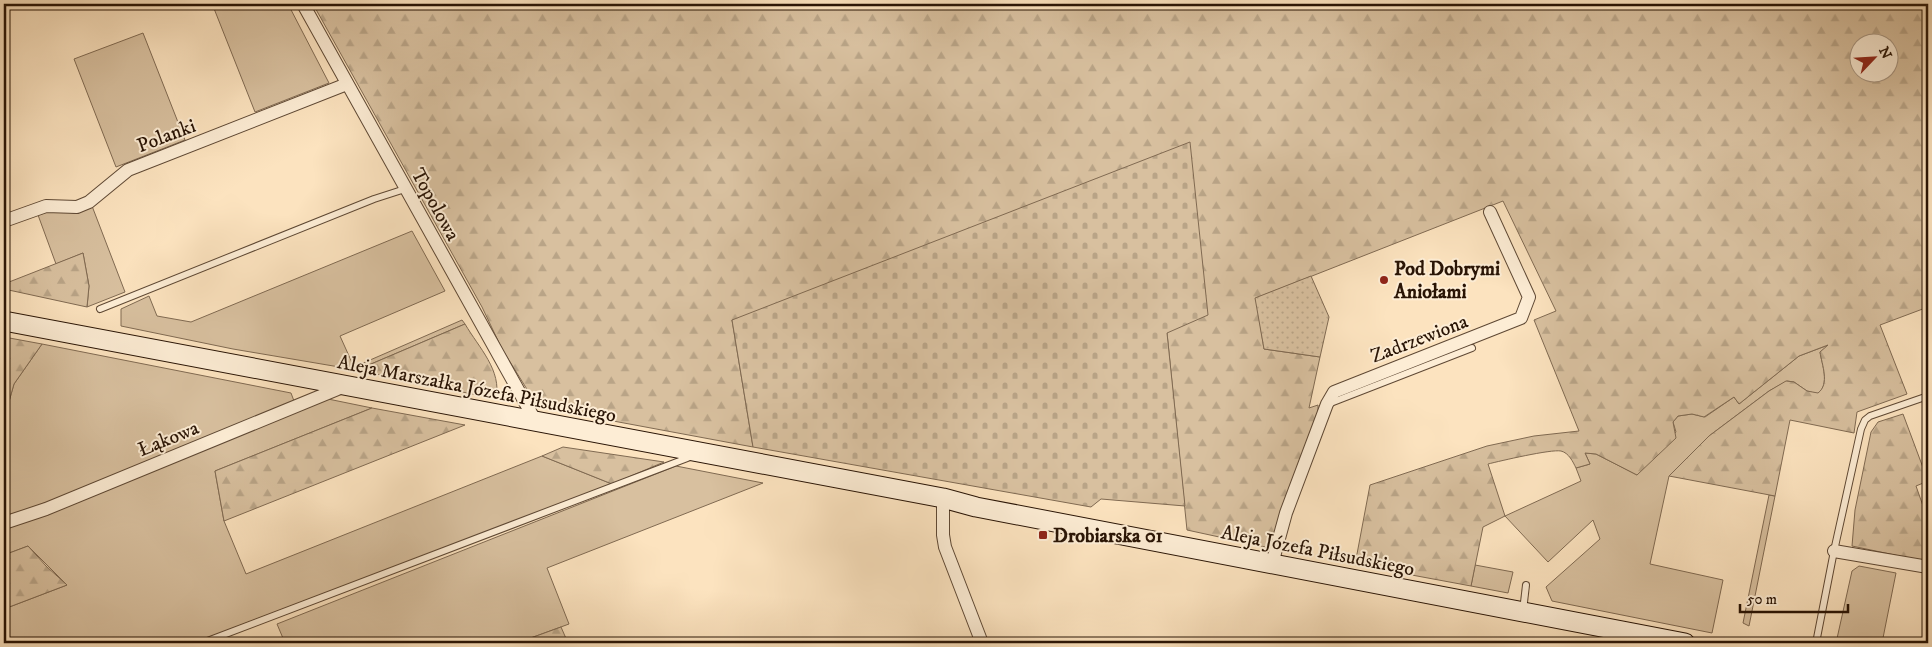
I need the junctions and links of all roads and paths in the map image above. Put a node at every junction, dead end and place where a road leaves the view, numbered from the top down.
1 (303, 4) edge
2 (347, 84) junction
3 (406, 189) junction
4 (1490, 212) dead end
5 (4, 221) edge
6 (100, 309) dead end
7 (4, 320) edge
8 (1472, 348) dead end
9 (346, 386) junction
10 (1928, 396) edge
11 (1327, 404) junction
12 (536, 422) junction
13 (698, 453) junction
14 (943, 498) junction
15 (4, 523) edge
16 (1834, 551) junction
17 (1272, 564) junction
18 (1928, 567) edge
19 (1526, 585) dead end
20 (1523, 612) junction
21 (202, 643) edge
22 (982, 643) edge
23 (1685, 643) edge
24 (1816, 643) edge

1 - 2 street, Topolowa
2 - 3 street, Topolowa
2 - 5 street, Polanki
3 - 6 lane
3 - 12 street, Topolowa
4 - 11 street, Zadrzewiona
7 - 9 main road, Aleja Marszałka Józefa Piłsudskiego
8 - 11 lane
9 - 12 main road, Aleja Marszałka Józefa Piłsudskiego
9 - 15 street, Łąkowa
10 - 16 lane
11 - 17 street
12 - 13 main road, Aleja Marszałka Józefa Piłsudskiego
13 - 14 main road, Aleja Marszałka Józefa Piłsudskiego
13 - 21 lane
14 - 17 main road, Aleja Józefa Piłsudskiego
14 - 22 street
16 - 18 street
16 - 24 lane
17 - 20 main road, Aleja Józefa Piłsudskiego
19 - 20 lane
20 - 23 main road, Aleja Józefa Piłsudskiego

